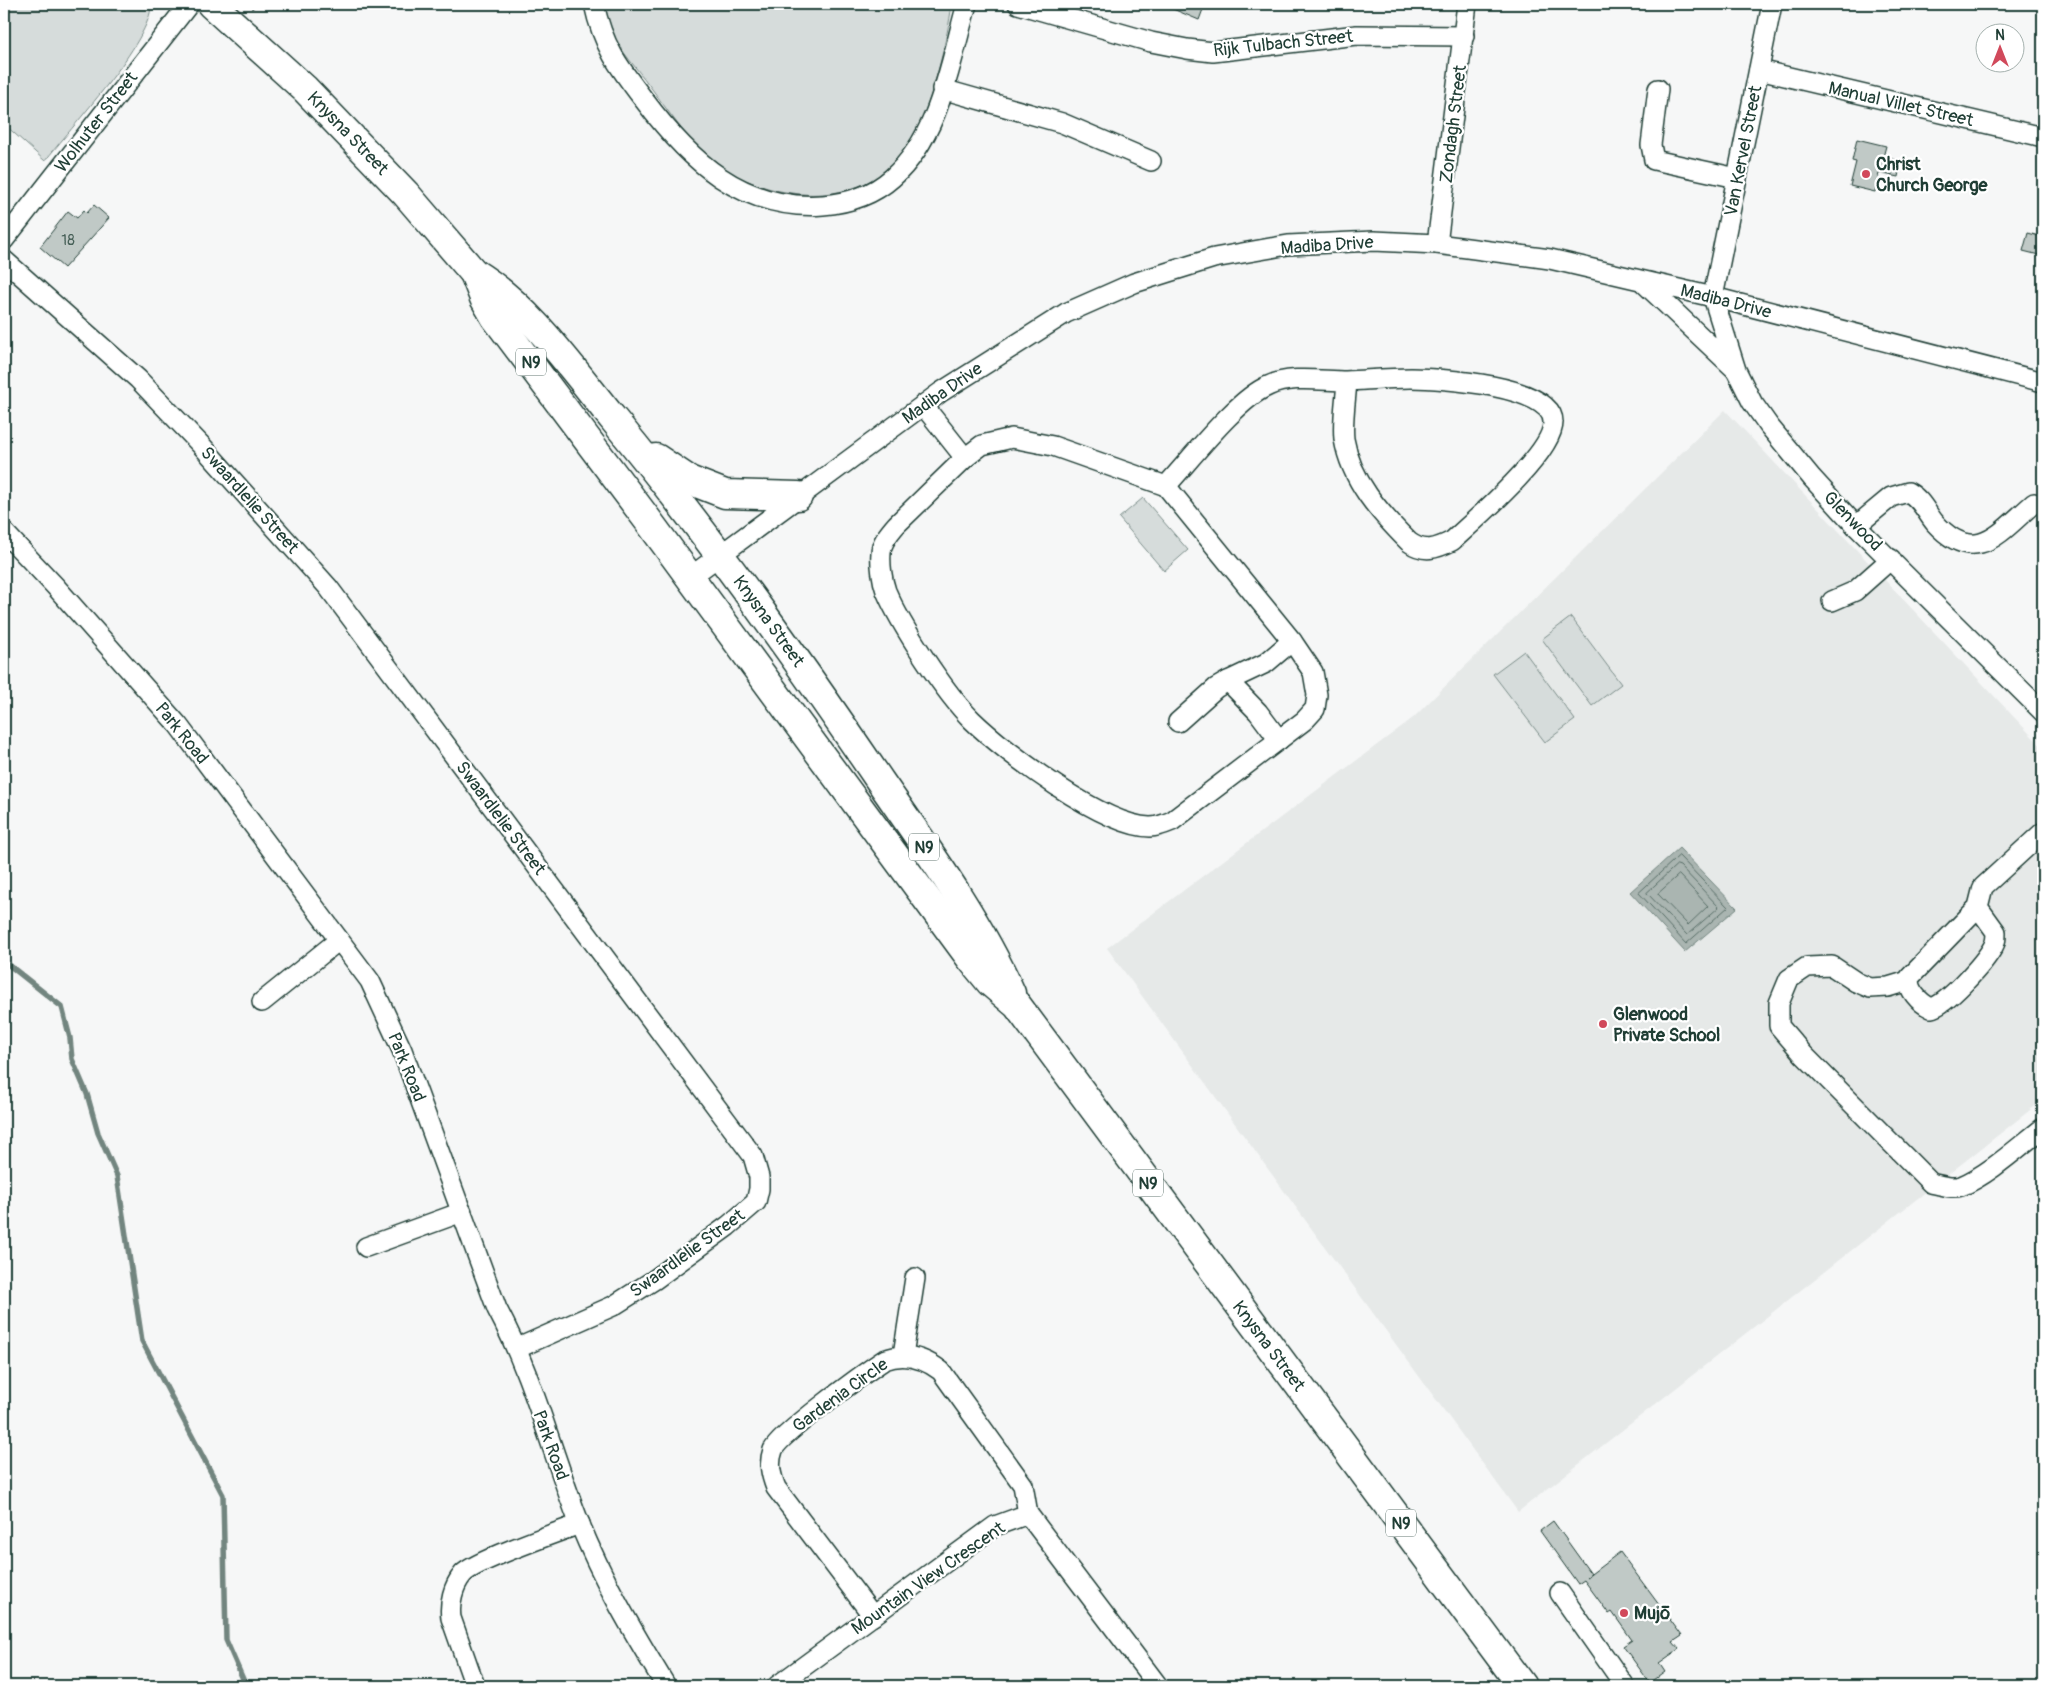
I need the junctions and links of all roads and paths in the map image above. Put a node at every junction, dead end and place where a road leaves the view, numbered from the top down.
1 (189, 4) edge
2 (211, 4) edge
3 (249, 4) edge
4 (594, 4) edge
5 (967, 4) edge
6 (1018, 4) edge
7 (1467, 4) edge
8 (1772, 4) edge
9 (253, 9) dead end
10 (1464, 36) junction
11 (1759, 70) junction
12 (942, 88) junction
13 (1658, 89) dead end
14 (2043, 137) edge
15 (1151, 161) dead end
16 (1738, 178) junction
17 (4, 240) edge
18 (1437, 244) junction
19 (4, 260) edge
20 (474, 273) junction
21 (1642, 281) junction
22 (1713, 297) junction
23 (1736, 370) junction
24 (1347, 381) junction
25 (2043, 382) edge
26 (923, 405) junction
27 (634, 443) junction
28 (965, 458) junction
29 (1166, 486) junction
30 (798, 496) junction
31 (2034, 502) dead end
32 (1856, 526) junction
33 (4, 532) edge
34 (720, 554) junction
35 (1891, 559) junction
36 (689, 578) junction
37 (1832, 601) dead end
38 (1292, 641) junction
39 (1228, 682) junction
40 (2043, 712) edge
41 (1178, 722) dead end
42 (1278, 740) junction
43 (2043, 832) edge
44 (1978, 907) junction
45 (339, 940) junction
46 (1908, 981) junction
47 (262, 1002) dead end
48 (1017, 1005) junction
49 (2043, 1128) edge
50 (462, 1212) junction
51 (366, 1247) dead end
52 (915, 1278) dead end
53 (518, 1348) junction
54 (903, 1355) junction
55 (1028, 1514) junction
56 (580, 1524) junction
57 (1560, 1593) dead end
58 (873, 1616) junction
59 (475, 1686) edge
60 (666, 1686) edge
61 (777, 1686) edge
62 (1158, 1686) edge
63 (1522, 1686) edge
64 (1624, 1686) edge

1 - 17 street, Wolhuter Street
2 - 20 highway, Knysna Street / N9
3 - 9 path
4 - 12 street
5 - 12 street
6 - 10 street, Rijk Tulbach Street
7 - 10 street, Zondagh Street
8 - 11 street, Van Kervel Street
10 - 18 street, Zondagh Street
11 - 14 street, Manual Villet Street
11 - 16 street, Van Kervel Street
12 - 15 street
13 - 16 street
16 - 22 street, Van Kervel Street
18 - 21 street, Madiba Drive
18 - 26 street, Madiba Drive
19 - 53 street, Swaardlelie Street
20 - 27 highway, Knysna Street / N9
20 - 36 highway, Knysna Street / N9
21 - 22 street, Madiba Drive
21 - 23 street
22 - 23 street, Glenwood
22 - 25 street, Madiba Drive
23 - 32 street, Glenwood
24 - 24 street
24 - 29 street
26 - 28 street
26 - 30 street, Madiba Drive
27 - 30 highway
27 - 34 highway, Knysna Street / N9
28 - 29 street
28 - 42 street
29 - 38 street
30 - 34 street, Madiba Drive
31 - 32 street
32 - 35 street, Glenwood
33 - 45 street, Park Road
34 - 36 street, Madiba Drive
34 - 48 highway, Knysna Street / N9
35 - 37 street
35 - 40 street, Glenwood
36 - 48 highway, Knysna Street / N9
38 - 39 street
38 - 42 street
39 - 41 street
39 - 42 street
43 - 44 street
44 - 46 street
44 - 46 street
45 - 47 street
45 - 50 street, Park Road
46 - 49 street
48 - 63 highway, Knysna Street / N9
50 - 51 street
50 - 53 street, Park Road
52 - 54 street
53 - 56 street, Park Road
54 - 55 street, Gardenia Circle
54 - 58 street, Gardenia Circle
55 - 58 street, Mountain View Crescent
55 - 62 street
56 - 59 street
56 - 60 street, Park Road
57 - 64 street
58 - 61 street, Mountain View Crescent

